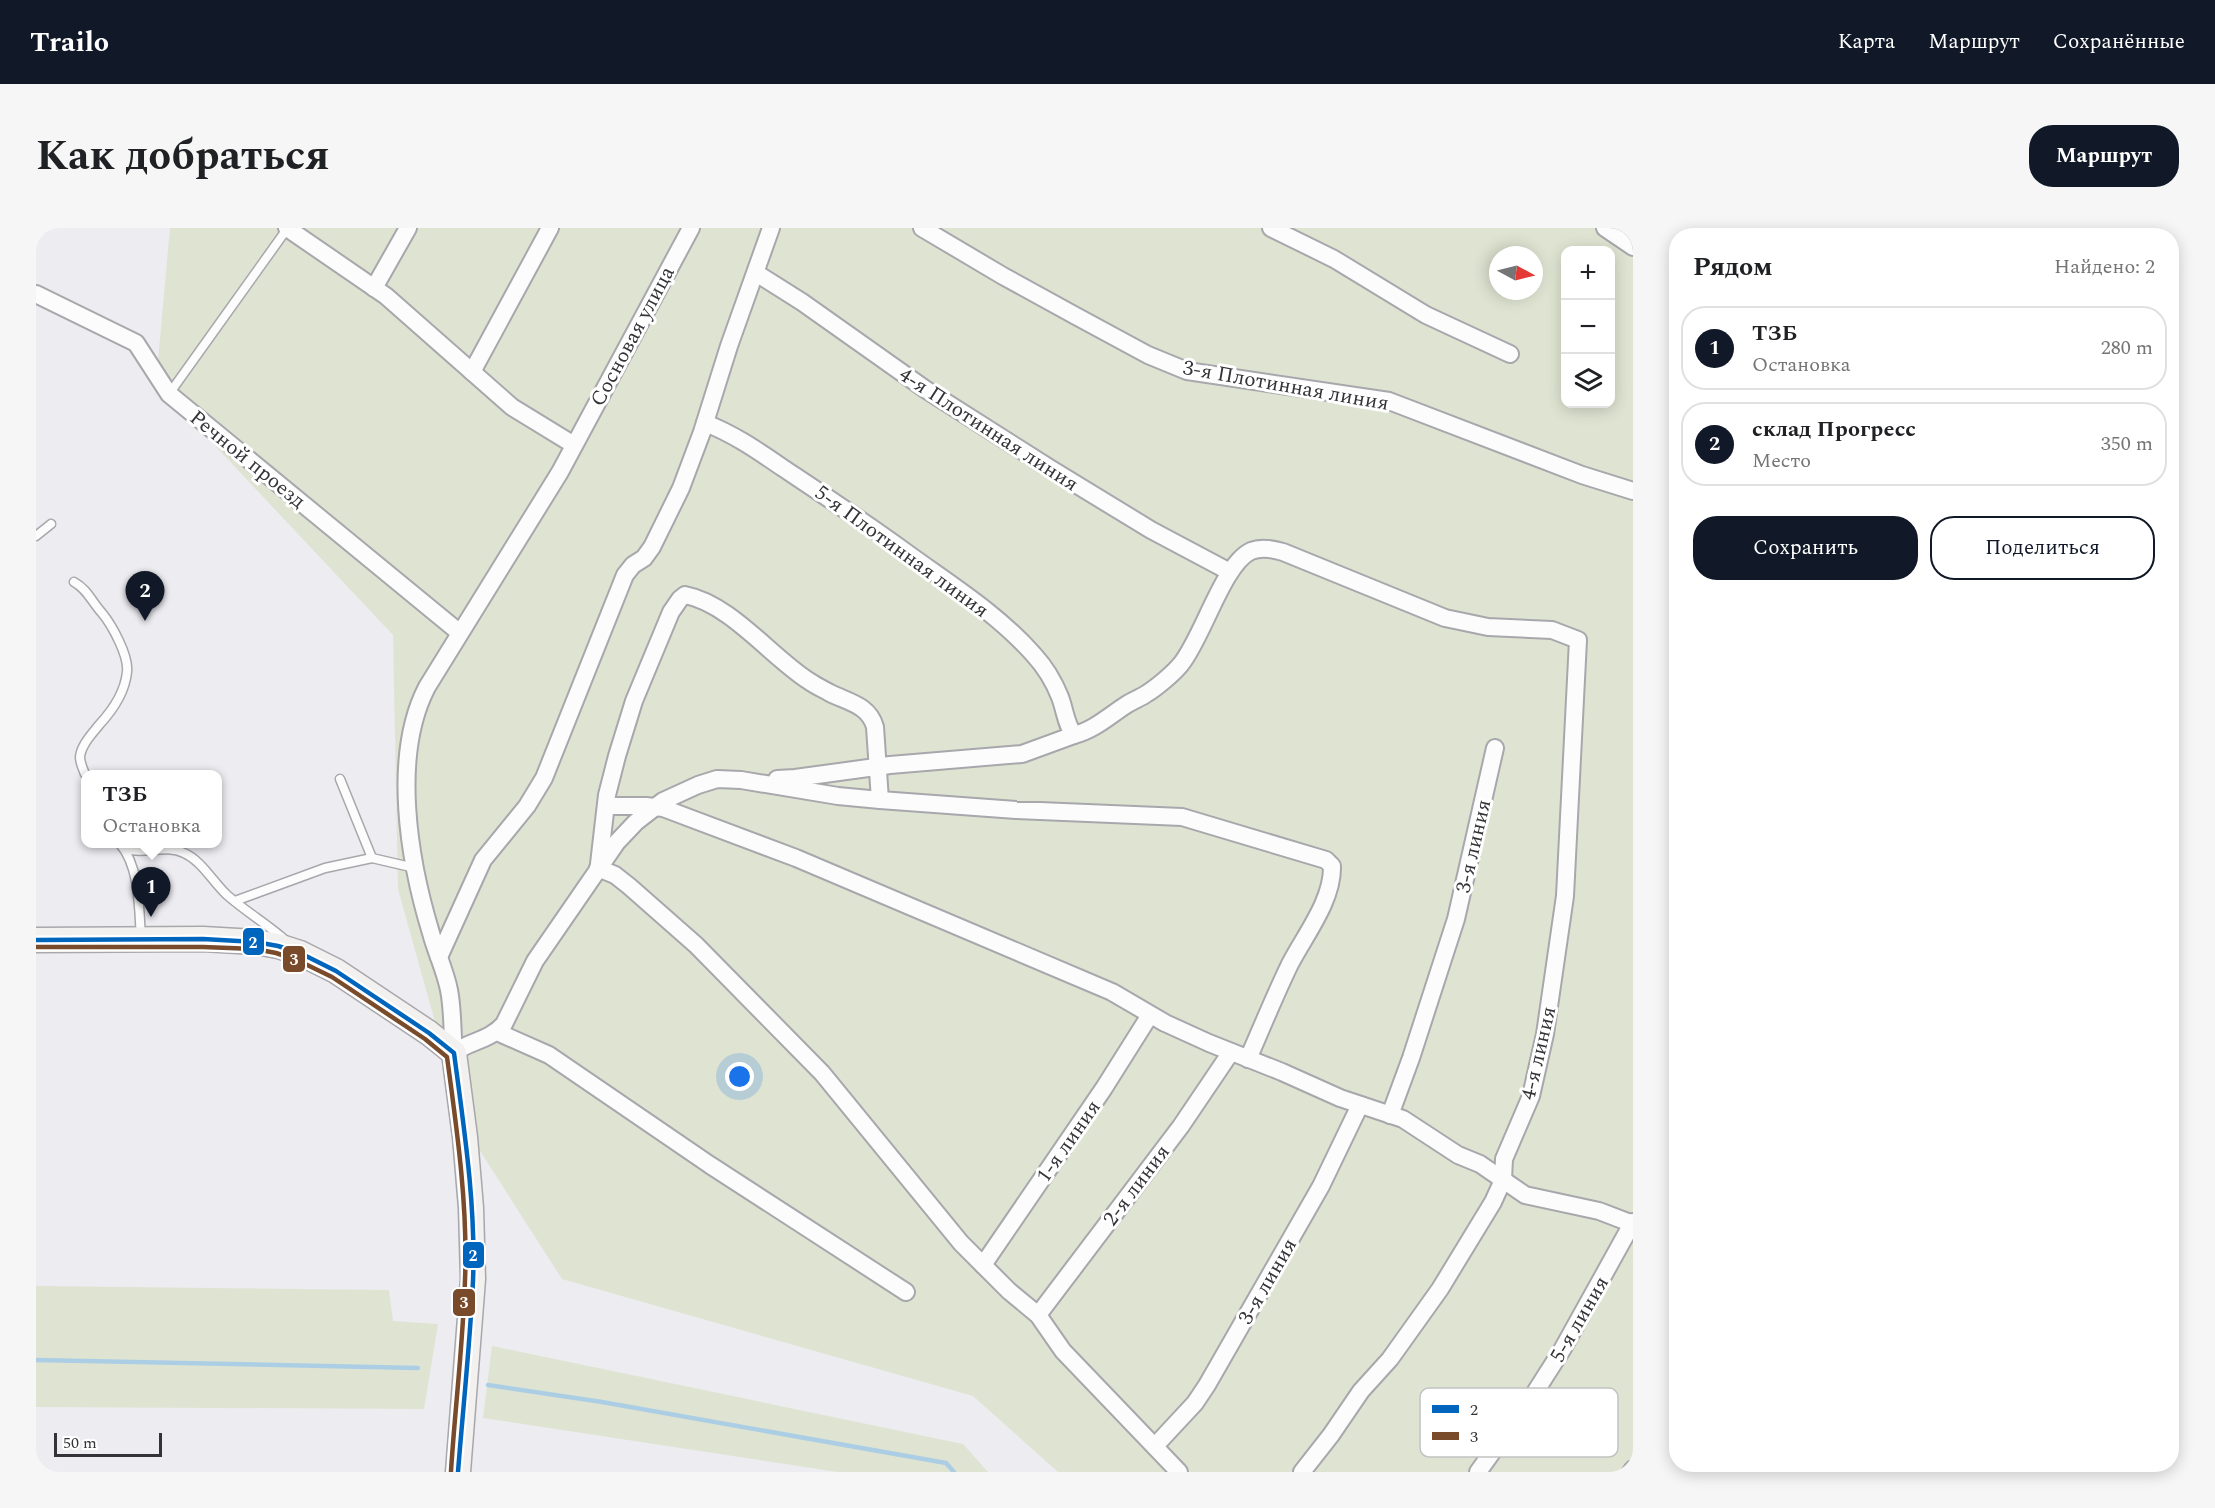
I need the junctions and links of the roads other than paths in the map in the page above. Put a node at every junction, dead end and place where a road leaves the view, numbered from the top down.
1 (287, 228) edge
2 (408, 228) edge
3 (550, 228) edge
4 (691, 228) edge
5 (771, 228) edge
6 (922, 228) edge
7 (1271, 228) edge
8 (1605, 228) edge
9 (1633, 247) edge
10 (756, 273) junction
11 (374, 288) junction
12 (36, 294) edge
13 (1510, 354) dead end
14 (472, 372) junction
15 (169, 394) junction
16 (705, 423) junction
17 (574, 445) junction
18 (1633, 491) edge
19 (51, 524) dead end
20 (36, 536) edge
21 (1230, 572) junction
22 (74, 582) dead end
23 (460, 633) junction
24 (1074, 735) junction
25 (1496, 748) dead end
26 (879, 766) junction
27 (84, 770) edge
28 (339, 779) dead end
29 (741, 780) junction
30 (880, 800) junction
31 (606, 806) junction
32 (655, 807) junction
33 (123, 848) edge
34 (127, 848) edge
35 (372, 858) junction
36 (415, 868) junction
37 (598, 868) junction
38 (235, 901) junction
39 (141, 939) junction
40 (36, 940) edge
41 (300, 953) junction
42 (439, 957) junction
43 (1150, 1015) junction
44 (497, 1032) junction
45 (1231, 1052) junction
46 (454, 1053) junction
47 (1248, 1059) junction
48 (1360, 1105) junction
49 (1390, 1115) junction
50 (1503, 1180) junction
51 (1633, 1223) edge
52 (982, 1265) junction
53 (906, 1292) dead end
54 (1038, 1315) junction
55 (1538, 1388) edge
56 (1155, 1446) junction
57 (1489, 1457) edge
58 (458, 1472) edge
59 (1179, 1472) edge
60 (1302, 1472) edge
61 (1478, 1472) edge

1 - 11 street
1 - 15 lane
2 - 11 street
3 - 14 street
4 - 17 street, Сосновая улица
5 - 10 street
6 - 18 street, 3-я Плотинная линия
7 - 13 street
8 - 9 street
10 - 16 street
10 - 21 street, 4-я Плотинная линия
11 - 14 street
12 - 15 street, Речной проезд
14 - 17 street
15 - 23 street, Речной проезд
16 - 24 street, 5-я Плотинная линия
16 - 42 street
17 - 23 street, Сосновая улица
19 - 20 lane
21 - 24 street
21 - 50 street, 4-я линия
22 - 27 lane
23 - 36 street, Сосновая улица
24 - 26 street
25 - 49 street, 3-я линия
26 - 29 street
26 - 30 street
26 - 31 street
28 - 35 lane
29 - 30 street
29 - 32 street
30 - 47 street
31 - 32 street
31 - 37 street
32 - 37 street
32 - 43 street
33 - 39 lane
34 - 38 lane
35 - 36 lane
35 - 38 lane
36 - 42 street, Сосновая улица
37 - 44 street
37 - 52 street
38 - 41 lane
39 - 40 main road
39 - 41 main road
41 - 46 main road
42 - 46 street, Сосновая улица
43 - 45 street
43 - 52 street, 1-я линия
44 - 46 street
44 - 53 street
45 - 47 street
45 - 54 street, 2-я линия
46 - 58 main road
47 - 48 street
48 - 49 street
48 - 56 street, 3-я линия
49 - 50 street
50 - 51 street
50 - 60 street, 4-я линия
51 - 55 street, 5-я линия
52 - 54 street
54 - 56 street
56 - 59 street
57 - 61 street, 5-я линия

